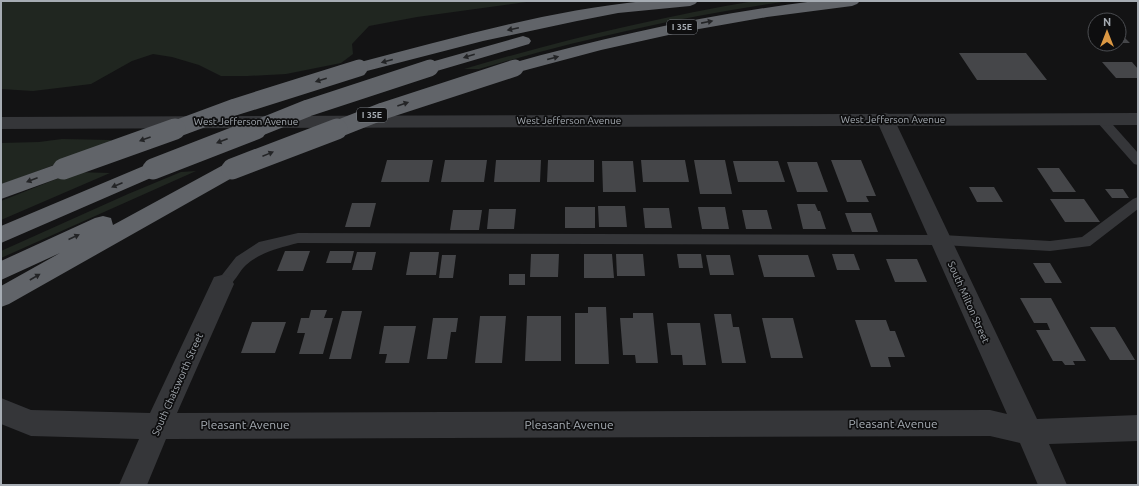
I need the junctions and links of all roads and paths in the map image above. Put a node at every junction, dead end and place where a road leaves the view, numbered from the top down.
1 (690, 1) edge
2 (698, 1) edge
3 (852, 1) edge
4 (885, 119) junction
5 (1101, 119) junction
6 (1138, 119) edge
7 (1, 122) edge
8 (1138, 161) edge
9 (232, 169) junction
10 (1, 192) edge
11 (1138, 202) edge
12 (1, 235) edge
13 (942, 240) junction
14 (1, 271) edge
15 (222, 284) joint
16 (1, 297) edge
17 (1, 411) edge
18 (158, 426) junction
19 (1138, 428) edge
20 (1028, 432) junction
21 (133, 485) edge
22 (1053, 485) edge

1 -> 10 highway, bridge
2 -> 12 highway, I 35E, bridge
9 -> 3 highway, I 35E, bridge
4 - 5 street, West Jefferson Avenue
4 - 7 street, West Jefferson Avenue
4 - 13 street, South Milton Street
5 - 6 street, West Jefferson Avenue
5 - 8 lane
14 -> 9 highway, I 35E
16 -> 9 highway
11 - 13 lane
13 - 15 lane
13 - 20 street, South Milton Street
15 - 18 street, South Chatsworth Street
17 - 18 street, Pleasant Avenue
18 - 20 street, Pleasant Avenue
18 - 21 street, South Chatsworth Street
19 - 20 street, Pleasant Avenue
20 - 22 street, South Milton Street

